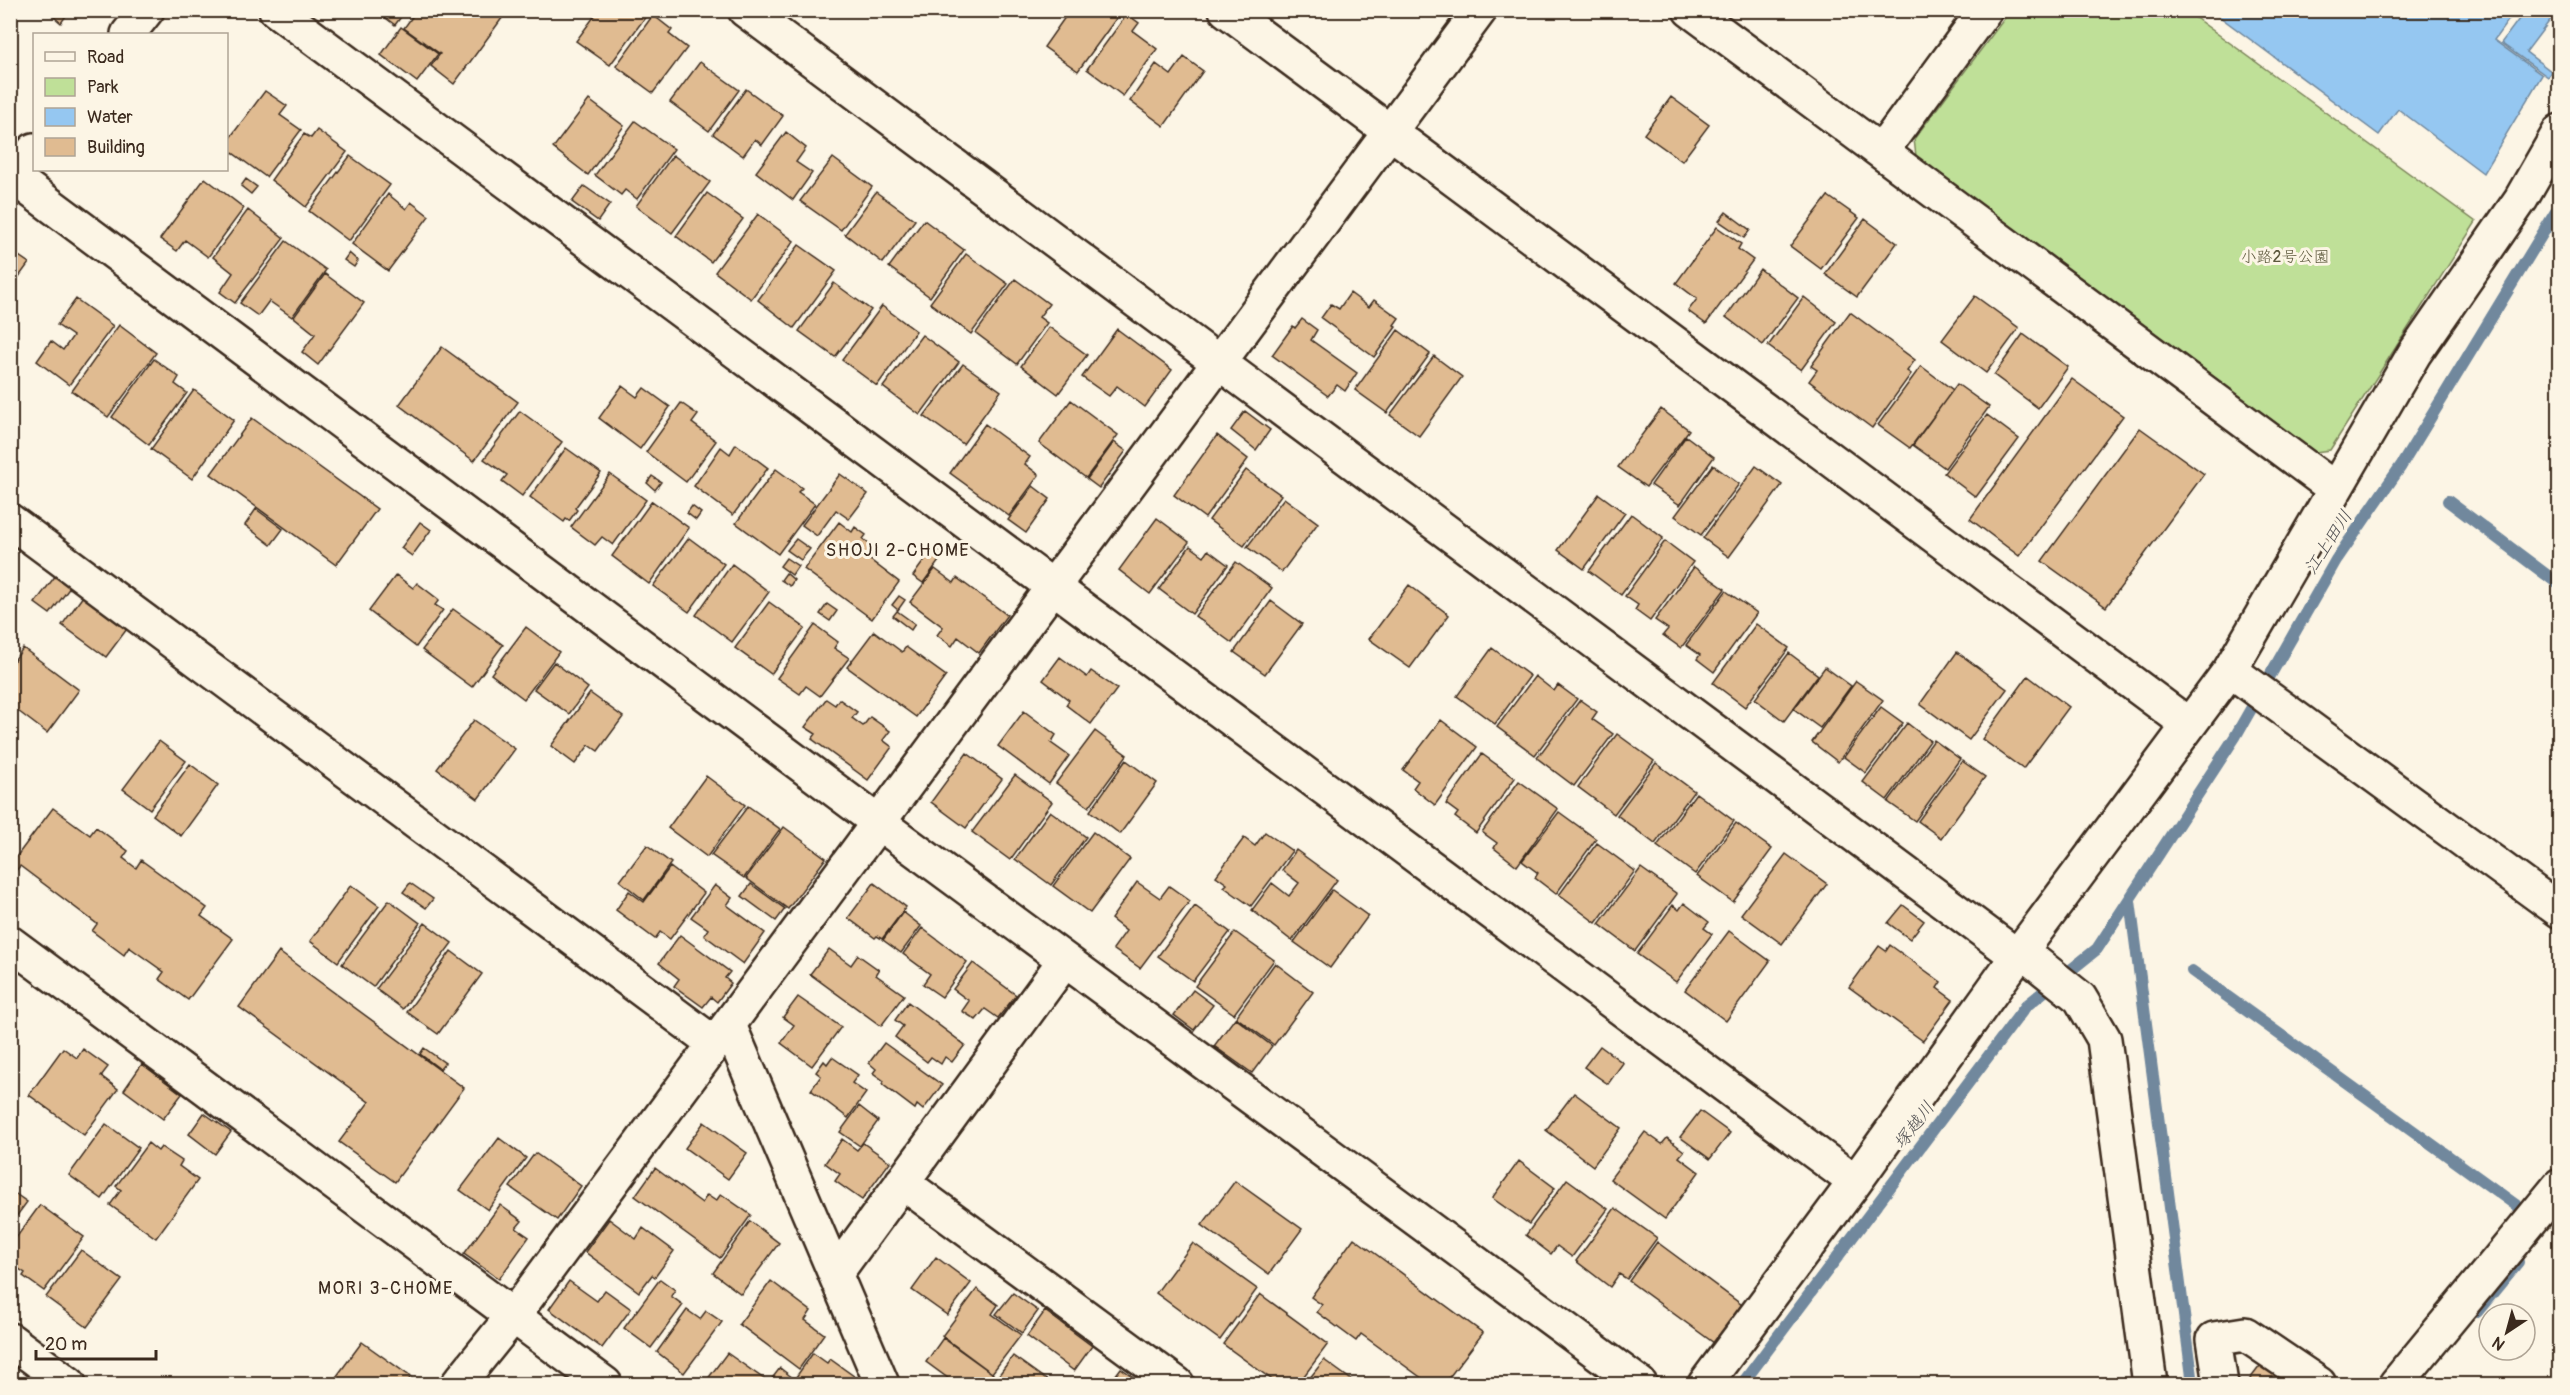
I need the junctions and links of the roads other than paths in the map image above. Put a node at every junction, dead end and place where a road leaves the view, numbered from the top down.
1 (147, 10) edge
2 (276, 10) edge
3 (745, 10) edge
4 (1226, 10) edge
5 (1480, 10) edge
6 (1690, 10) edge
7 (1984, 10) edge
8 (129, 33) edge
9 (2559, 131) edge
10 (1390, 132) junction
11 (33, 151) edge
12 (1881, 152) junction
13 (12, 178) edge
14 (1220, 363) junction
15 (2335, 489) junction
16 (10, 521) edge
17 (1053, 588) junction
18 (2240, 678) junction
19 (2189, 725) junction
20 (879, 823) junction
21 (2559, 911) edge
22 (10, 943) edge
23 (2026, 958) junction
24 (1065, 960) junction
25 (722, 1034) junction
26 (902, 1182) junction
27 (1855, 1182) junction
28 (2559, 1185) edge
29 (836, 1272) junction
30 (513, 1316) junction
31 (10, 1340) edge
32 (69, 1384) edge
33 (458, 1384) edge
34 (604, 1384) edge
35 (882, 1384) edge
36 (1177, 1384) edge
37 (1640, 1384) edge
38 (1705, 1384) edge
39 (2150, 1384) edge
40 (2221, 1384) edge
41 (2319, 1384) edge
42 (2396, 1384) edge

1 - 8 street
2 - 17 street
3 - 14 street
4 - 10 street
5 - 10 street
6 - 12 street
7 - 12 street
9 - 15 street
10 - 14 street
10 - 19 street
11 - 13 street
12 - 15 street
13 - 20 street
14 - 17 street
14 - 23 street
15 - 18 street
16 - 25 street
17 - 20 street
17 - 27 street
18 - 19 street
18 - 21 street
19 - 23 street
20 - 24 street
20 - 25 street
22 - 30 street
23 - 27 street
23 - 39 street
24 - 26 street
24 - 37 street
25 - 29 street
25 - 30 street
26 - 29 street
26 - 36 street
27 - 38 street
28 - 42 street
29 - 35 street
30 - 33 street
30 - 34 street
31 - 32 street
40 - 41 street

